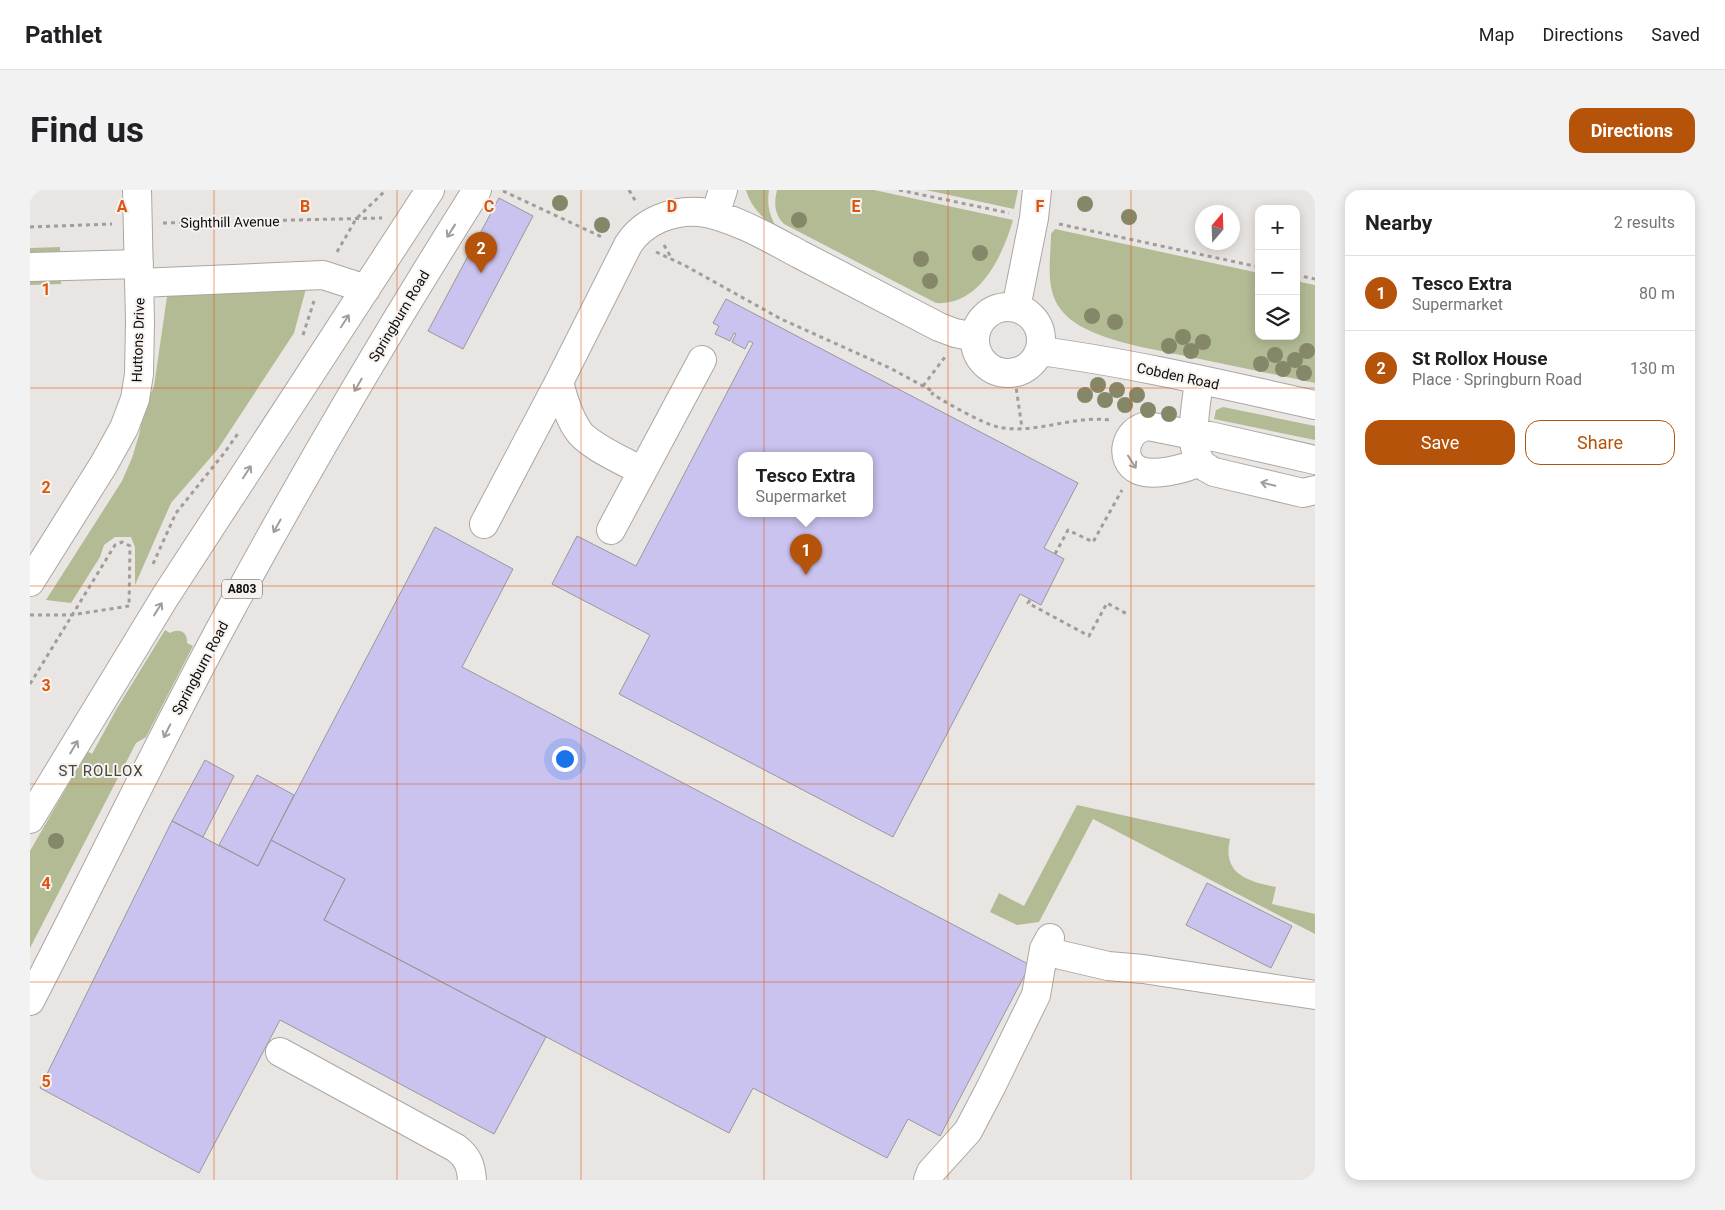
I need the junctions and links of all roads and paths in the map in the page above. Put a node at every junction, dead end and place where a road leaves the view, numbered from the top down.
1 (137, 190) edge
2 (386, 190) edge
3 (430, 190) edge
4 (899, 190) edge
5 (1037, 190) edge
6 (490, 191) edge
7 (719, 202) edge
8 (412, 218) junction
9 (1034, 218) junction
10 (356, 219) junction
11 (137, 224) junction
12 (30, 227) edge
13 (628, 245) junction
14 (1255, 265) edge
15 (30, 267) edge
16 (139, 274) junction
17 (323, 275) junction
18 (1300, 276) edge
19 (1315, 279) edge
20 (366, 289) junction
21 (1016, 308) junction
22 (968, 336) junction
23 (302, 338) dead end
24 (1040, 351) junction
25 (702, 360) dead end
26 (1014, 373) junction
27 (1199, 380) junction
28 (559, 382) junction
29 (923, 386) junction
30 (1315, 405) edge
31 (1148, 426) junction
32 (242, 427) dead end
33 (1022, 428) junction
34 (1193, 435) junction
35 (1315, 460) edge
36 (1200, 462) junction
37 (1134, 467) junction
38 (642, 471) junction
39 (1315, 490) edge
40 (484, 524) dead end
41 (611, 530) dead end
42 (1056, 554) dead end
43 (152, 566) dead end
44 (30, 582) edge
45 (135, 599) dead end
46 (1030, 600) dead end
47 (129, 606) junction
48 (1127, 614) dead end
49 (30, 615) edge
50 (71, 615) junction
51 (30, 684) edge
52 (30, 819) edge
53 (1315, 995) edge
54 (30, 1001) edge
55 (280, 1052) dead end
56 (472, 1180) edge
57 (928, 1180) edge

1 - 11 main road, Huttons Drive
2 - 10 path
3 - 8 main road
4 - 9 path
5 - 9 main road
6 - 13 path
6 -> 54 main road, Springburn Road / A803
7 - 13 main road
7 - 22 main road
8 - 10 path, Sighthill Avenue
8 - 20 main road
9 - 14 path
9 - 21 main road
10 - 11 path, Sighthill Avenue
10 - 17 path
11 - 12 path, Sighthill Avenue
11 - 16 main road, Huttons Drive
13 - 28 main road
13 - 29 path
15 - 16 main road
16 - 17 main road
16 - 44 main road, Huttons Drive
17 - 20 main road
17 - 23 path
18 - 19 path
52 -> 20 main road
21 - 22 main road
21 - 24 main road
22 - 26 main road
22 - 29 path
24 - 26 main road
24 - 27 main road, Cobden Road
25 - 38 main road
26 - 33 path
27 - 30 main road, Cobden Road
27 - 34 main road
28 - 38 main road
28 - 40 main road
29 - 33 path
31 - 33 path
31 - 34 main road
31 -> 37 main road
32 - 43 path
34 - 35 main road
34 - 36 main road
36 - 37 main road
39 -> 36 main road
37 - 42 path
38 - 41 main road
45 - 47 path
46 - 48 path
47 - 50 path
47 - 50 path
49 - 50 path
50 - 51 path
53 - 57 main road
55 - 56 main road

